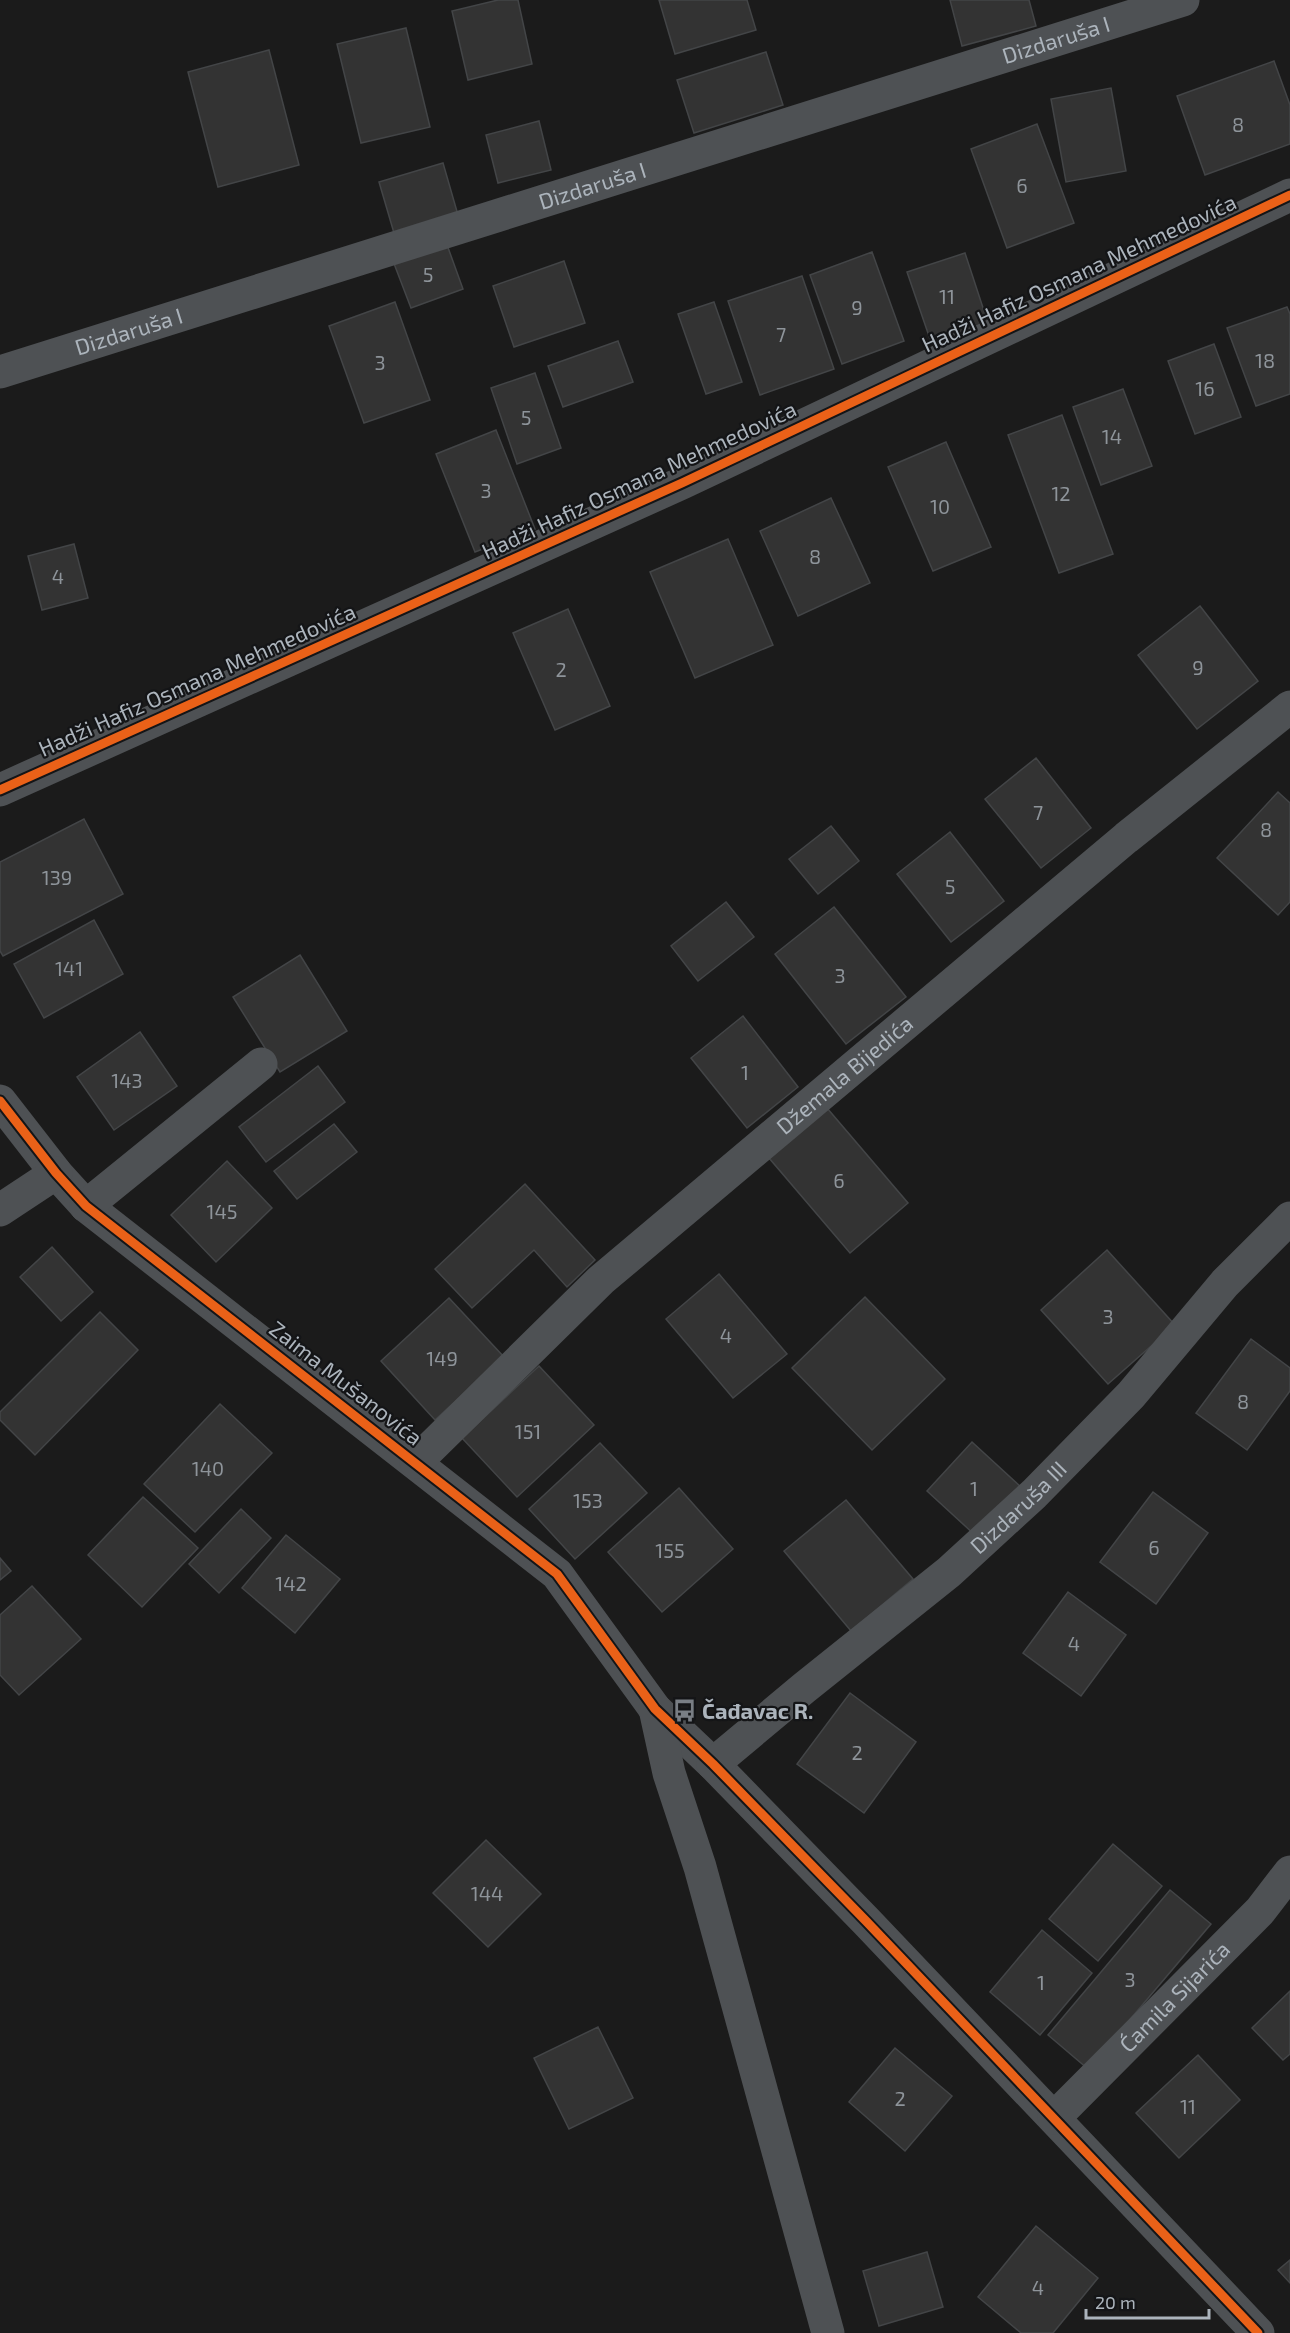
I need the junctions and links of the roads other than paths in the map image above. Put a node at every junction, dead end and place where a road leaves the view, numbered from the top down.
1 (1183, 0) edge
2 (1290, 195) edge
3 (0, 372) edge
4 (1290, 707) edge
5 (0, 790) edge
6 (261, 1064) dead end
7 (0, 1101) edge
8 (56, 1173) junction
9 (86, 1206) junction
10 (0, 1210) edge
11 (1290, 1218) edge
12 (416, 1462) junction
13 (655, 1709) junction
14 (713, 1764) junction
15 (1290, 1872) edge
16 (1054, 2118) junction
17 (828, 2333) edge
18 (1258, 2333) edge

1 - 3 street, Dizdaruša I
2 - 5 street, Hadži Hafiz Osmana Mehmedovića
4 - 12 street, Džemala Bijedića
6 - 9 street
7 - 8 street, Zaima Mušanovića
8 - 9 street, Zaima Mušanovića
8 - 10 street
9 - 12 street, Zaima Mušanovića
11 - 14 street, Dizdaruša III
12 - 13 street, Zaima Mušanovića
13 - 14 street
13 - 17 street
14 - 16 street
15 - 16 street, Ćamila Sijarića
16 - 18 street

